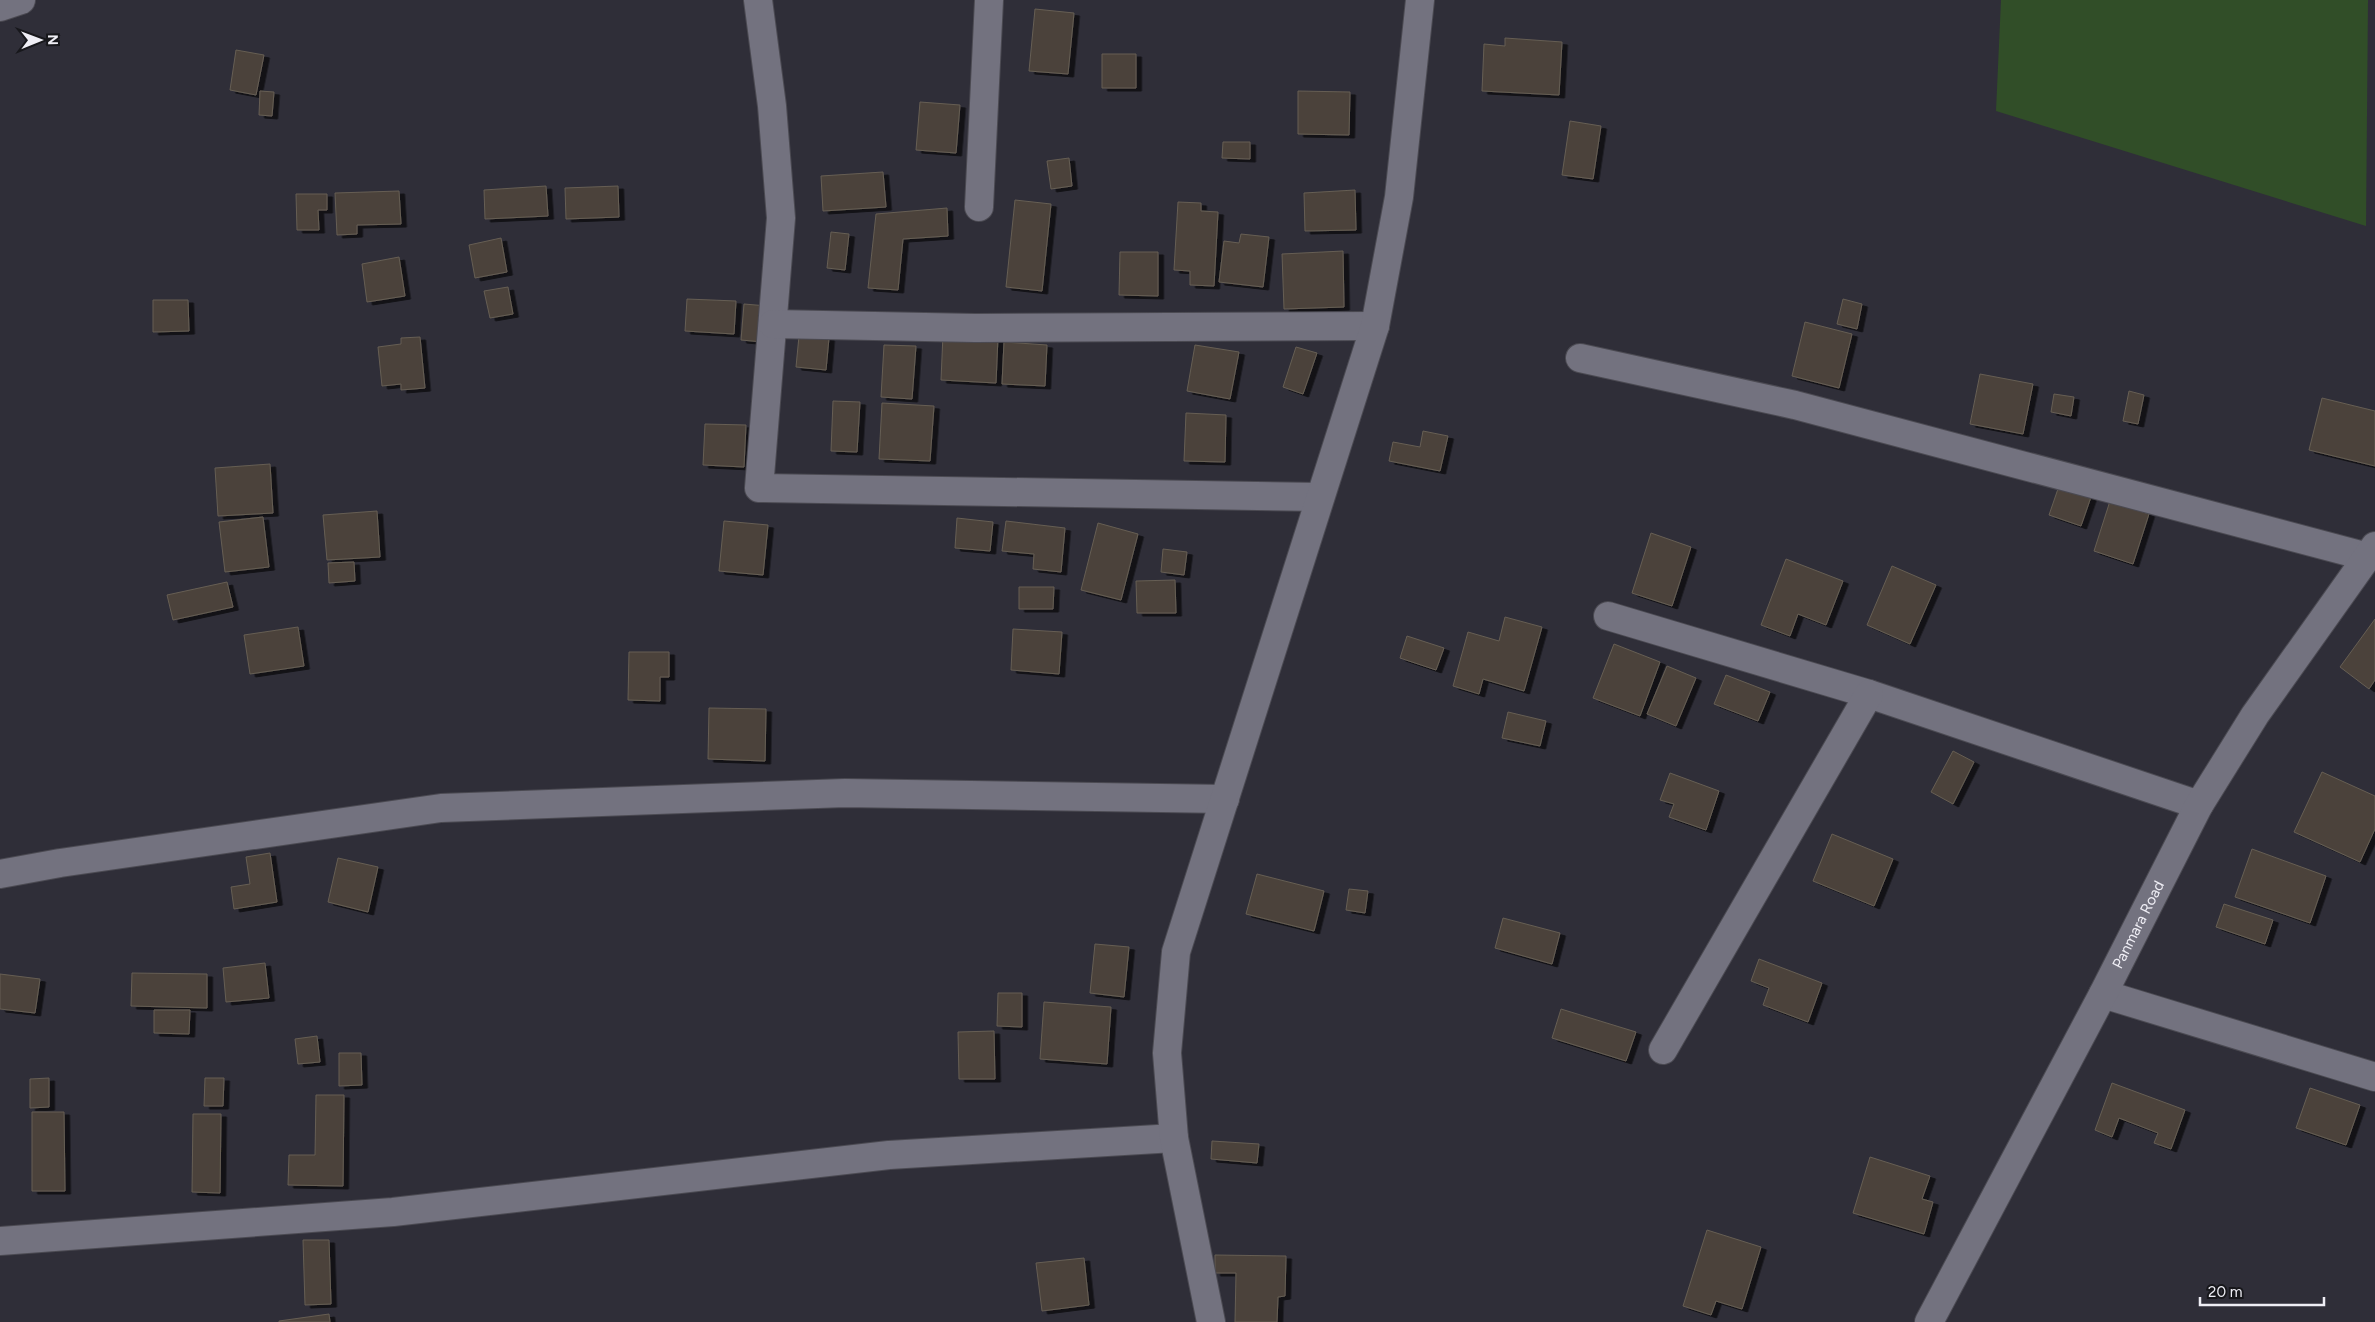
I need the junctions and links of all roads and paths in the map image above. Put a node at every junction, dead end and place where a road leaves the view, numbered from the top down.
1 (21, 0) edge
2 (758, 0) edge
3 (988, 0) edge
4 (1420, 0) edge
5 (0, 7) edge
6 (979, 207) dead end
7 (773, 324) junction
8 (1375, 326) junction
9 (1580, 358) dead end
10 (1320, 498) junction
11 (2372, 552) edge
12 (1608, 616) dead end
13 (1869, 694) junction
14 (1224, 799) junction
15 (2199, 805) junction
16 (0, 874) edge
17 (2102, 994) junction
18 (1663, 1050) dead end
19 (2375, 1077) edge
20 (1174, 1138) junction
21 (0, 1241) edge
22 (1210, 1322) edge
23 (1929, 1322) edge

1 - 5 street
2 - 7 street
3 - 6 street
4 - 8 street
7 - 8 street
7 - 10 street
8 - 10 street
9 - 11 street
10 - 14 street
11 - 15 street, Panmara Road
12 - 13 street
13 - 15 street
13 - 18 street
14 - 16 street
14 - 20 street
15 - 17 street, Panmara Road
17 - 19 street
17 - 23 street, Panmara Road
20 - 21 street
20 - 22 street

